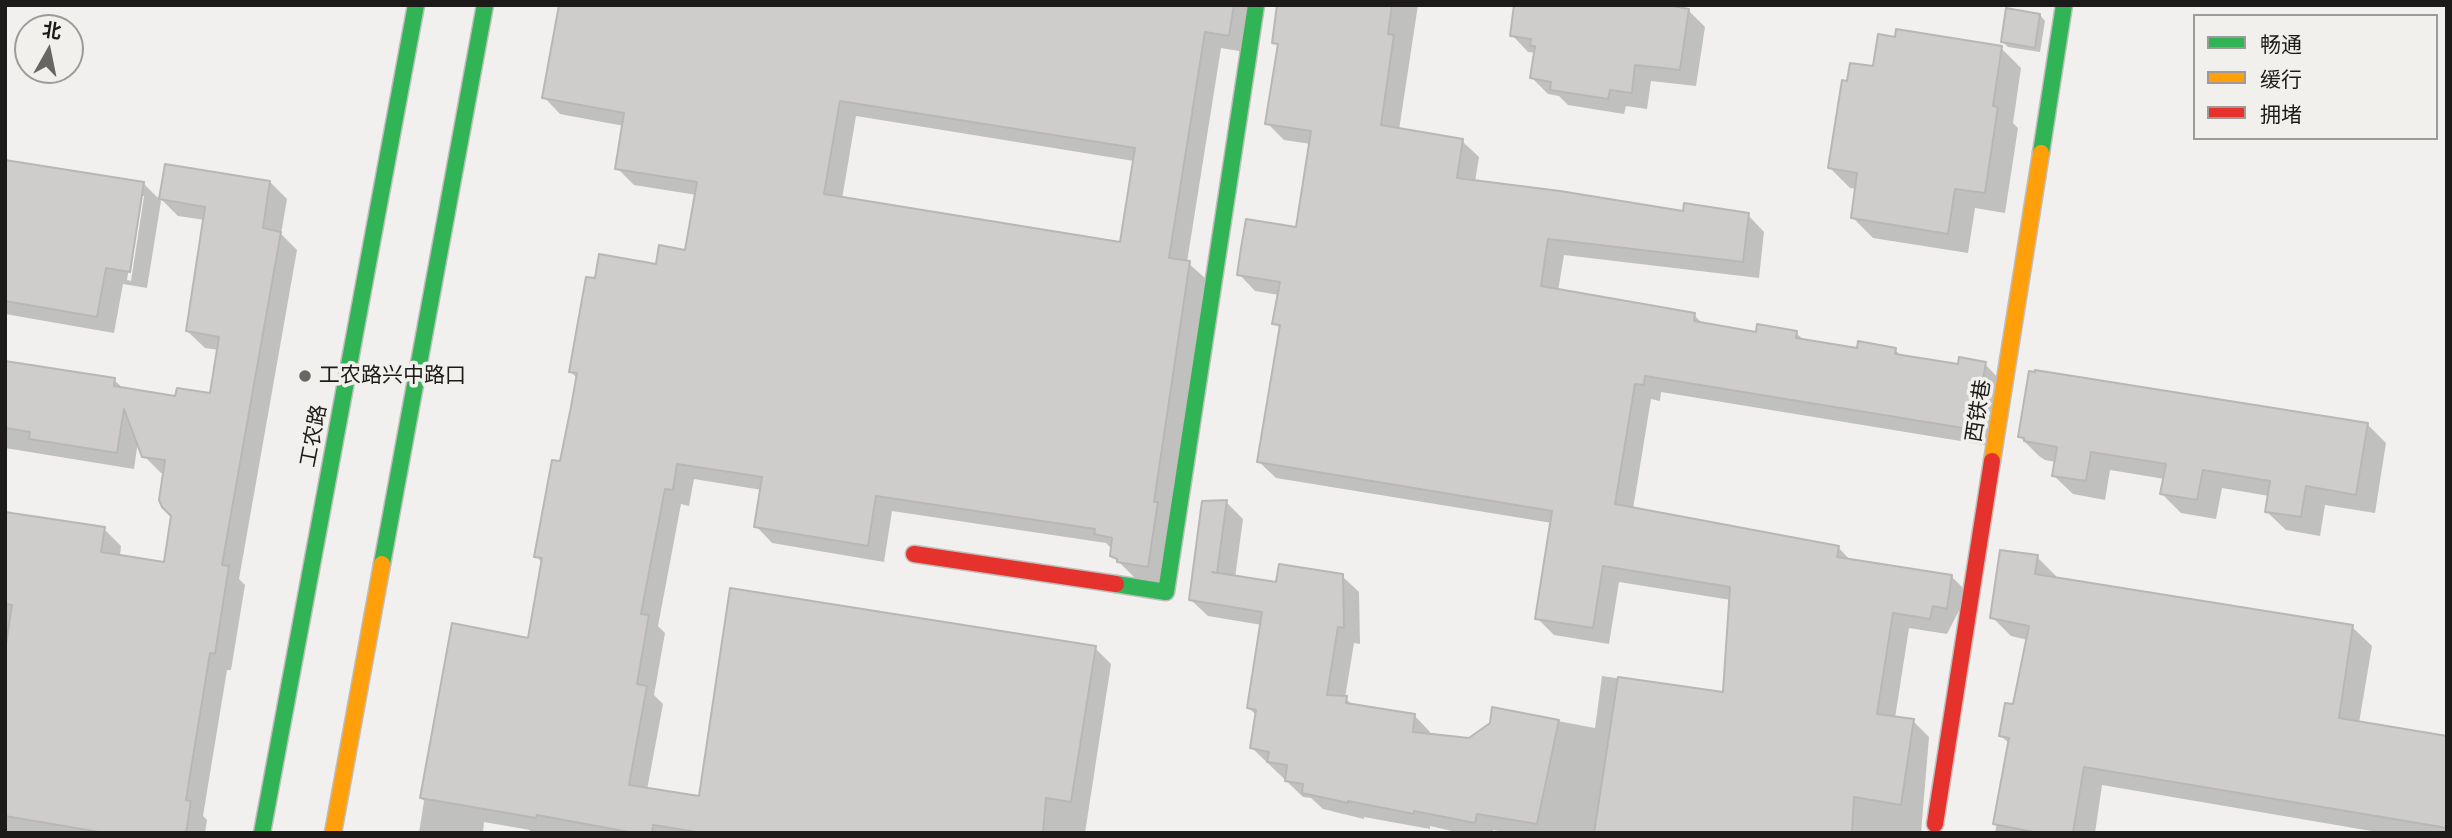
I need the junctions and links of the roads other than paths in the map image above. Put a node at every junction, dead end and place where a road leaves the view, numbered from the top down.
1 (416, 5) edge
2 (485, 5) edge
3 (1256, 5) edge
4 (2064, 5) edge
5 (914, 554) dead end
6 (1935, 824) dead end
7 (262, 833) edge
8 (332, 833) edge

1 - 7 main road, 工农路
2 - 8 main road
3 - 5 main road
4 - 6 main road, 西铁巷

